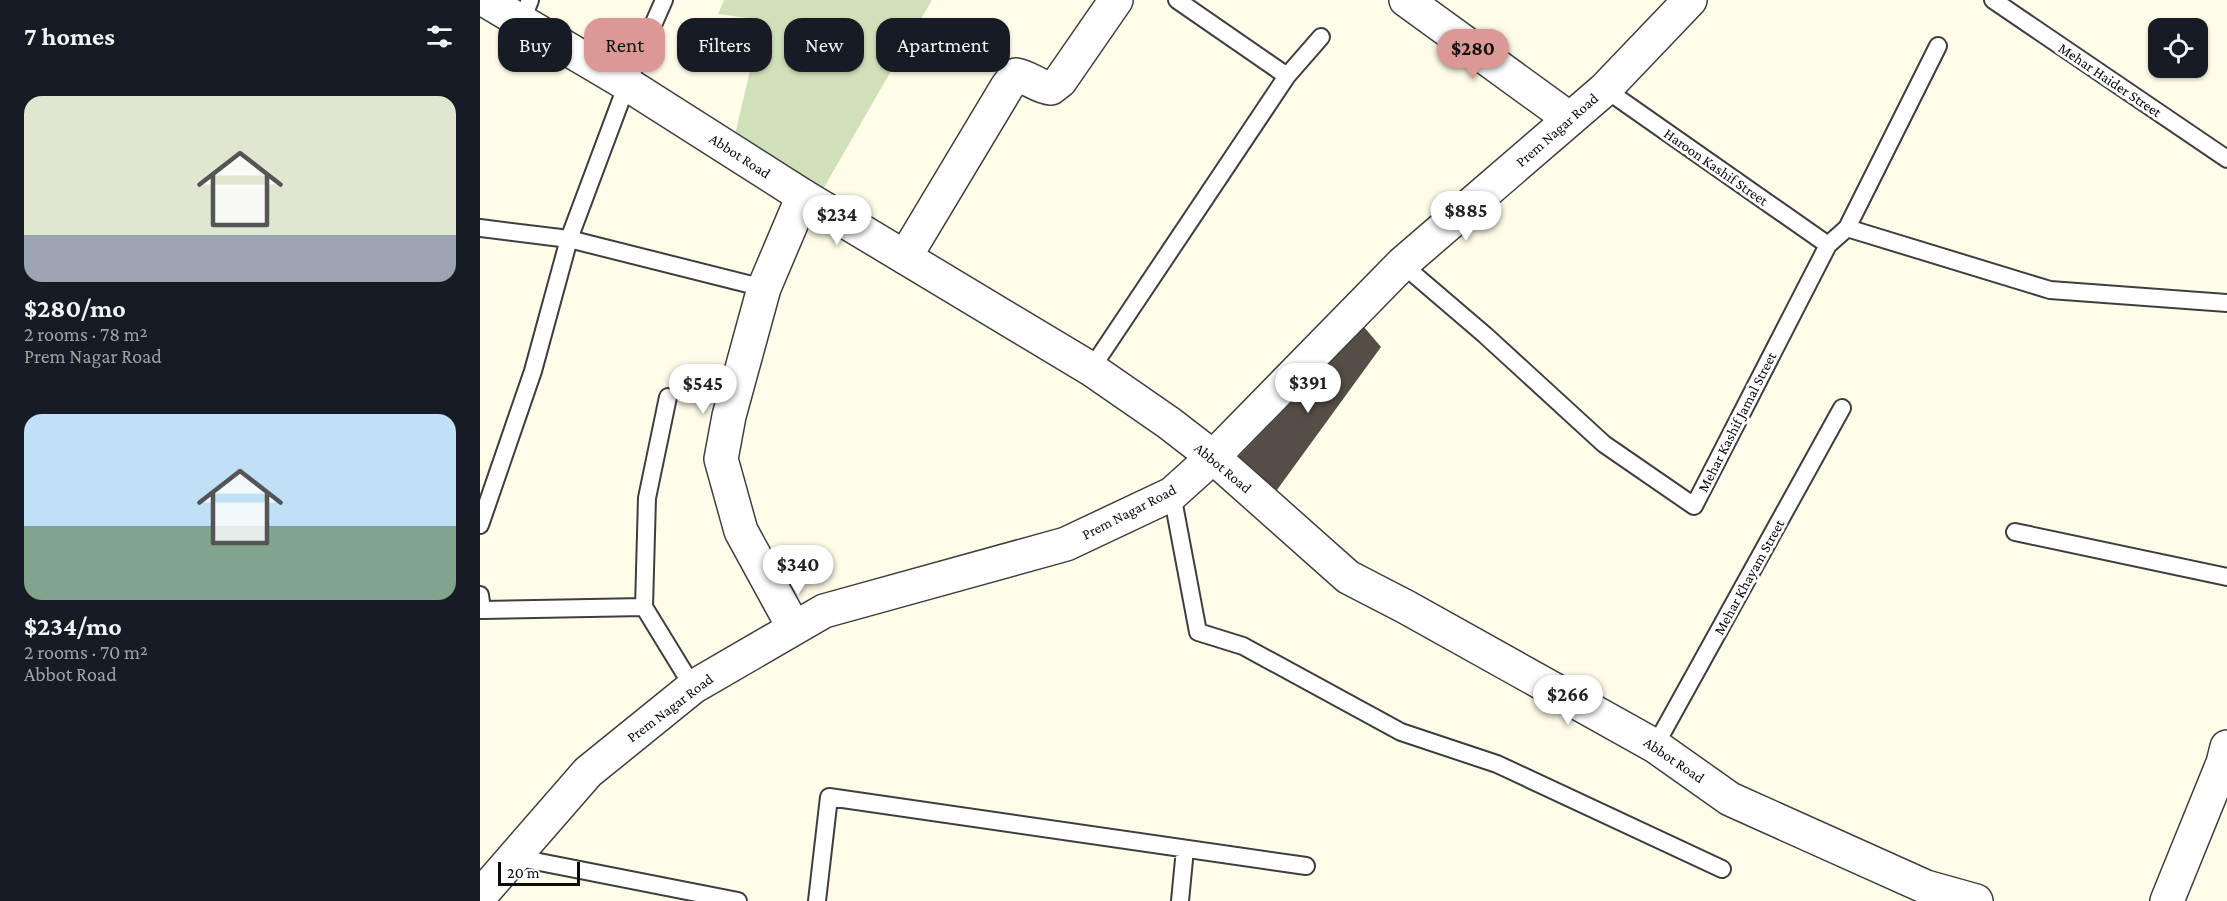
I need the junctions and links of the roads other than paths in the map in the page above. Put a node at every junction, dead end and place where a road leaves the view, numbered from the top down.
1 (485, 0) edge
2 (664, 0) edge
3 (1116, 0) edge
4 (1177, 0) edge
5 (1406, 0) edge
6 (1690, 0) edge
7 (1993, 0) edge
8 (525, 11) edge
9 (1321, 37) dead end
10 (1938, 45) dead end
11 (1287, 76) junction
12 (627, 84) junction
13 (1605, 89) junction
14 (1570, 119) junction
15 (2227, 159) edge
16 (803, 196) junction
17 (480, 228) edge
18 (1846, 228) junction
19 (569, 239) junction
20 (1828, 245) junction
21 (905, 257) junction
22 (1402, 264) junction
23 (764, 288) junction
24 (2227, 303) edge
25 (1091, 369) junction
26 (668, 397) dead end
27 (1842, 408) dead end
28 (1213, 457) junction
29 (1172, 494) junction
30 (480, 525) edge
31 (2015, 532) dead end
32 (2227, 577) edge
33 (480, 595) edge
34 (644, 607) junction
35 (794, 628) junction
36 (693, 687) junction
37 (1655, 746) junction
38 (2227, 747) edge
39 (1185, 849) junction
40 (514, 857) junction
41 (1306, 866) dead end
42 (1722, 869) dead end
43 (489, 895) edge
44 (738, 901) edge
45 (817, 901) edge
46 (1180, 901) edge
47 (1976, 901) edge
48 (2167, 901) edge

1 - 8 street, Abbot Road
2 - 12 lane
3 - 21 street
4 - 11 lane
5 - 14 street
6 - 13 street, Prem Nagar Road
7 - 15 lane, Mehar Haider Street
8 - 12 street, Abbot Road
9 - 11 lane
10 - 18 lane, Mehar Kashif Jamal Street
11 - 25 lane
12 - 16 street, Abbot Road
12 - 19 lane
13 - 14 street, Prem Nagar Road
13 - 20 lane, Haroon Kashif Street
14 - 22 street, Prem Nagar Road
16 - 21 street, Abbot Road
16 - 23 street
17 - 19 lane
18 - 20 lane, Mehar Kashif Jamal Street
18 - 24 lane
19 - 23 lane
19 - 30 lane
20 - 22 lane, Mehar Kashif Jamal Street
21 - 25 street, Abbot Road
22 - 28 street, Prem Nagar Road
23 - 35 street
25 - 28 street, Abbot Road
26 - 34 lane
27 - 37 lane, Mehar Khayam Street
28 - 29 street, Prem Nagar Road
28 - 37 street, Abbot Road
29 - 35 street, Prem Nagar Road
29 - 42 lane
31 - 32 lane
33 - 34 lane
34 - 36 lane
35 - 36 street, Prem Nagar Road
36 - 40 street, Prem Nagar Road
37 - 47 street, Abbot Road
38 - 48 street
39 - 41 lane
39 - 45 lane
39 - 46 lane
40 - 43 street, Prem Nagar Road
40 - 44 lane

